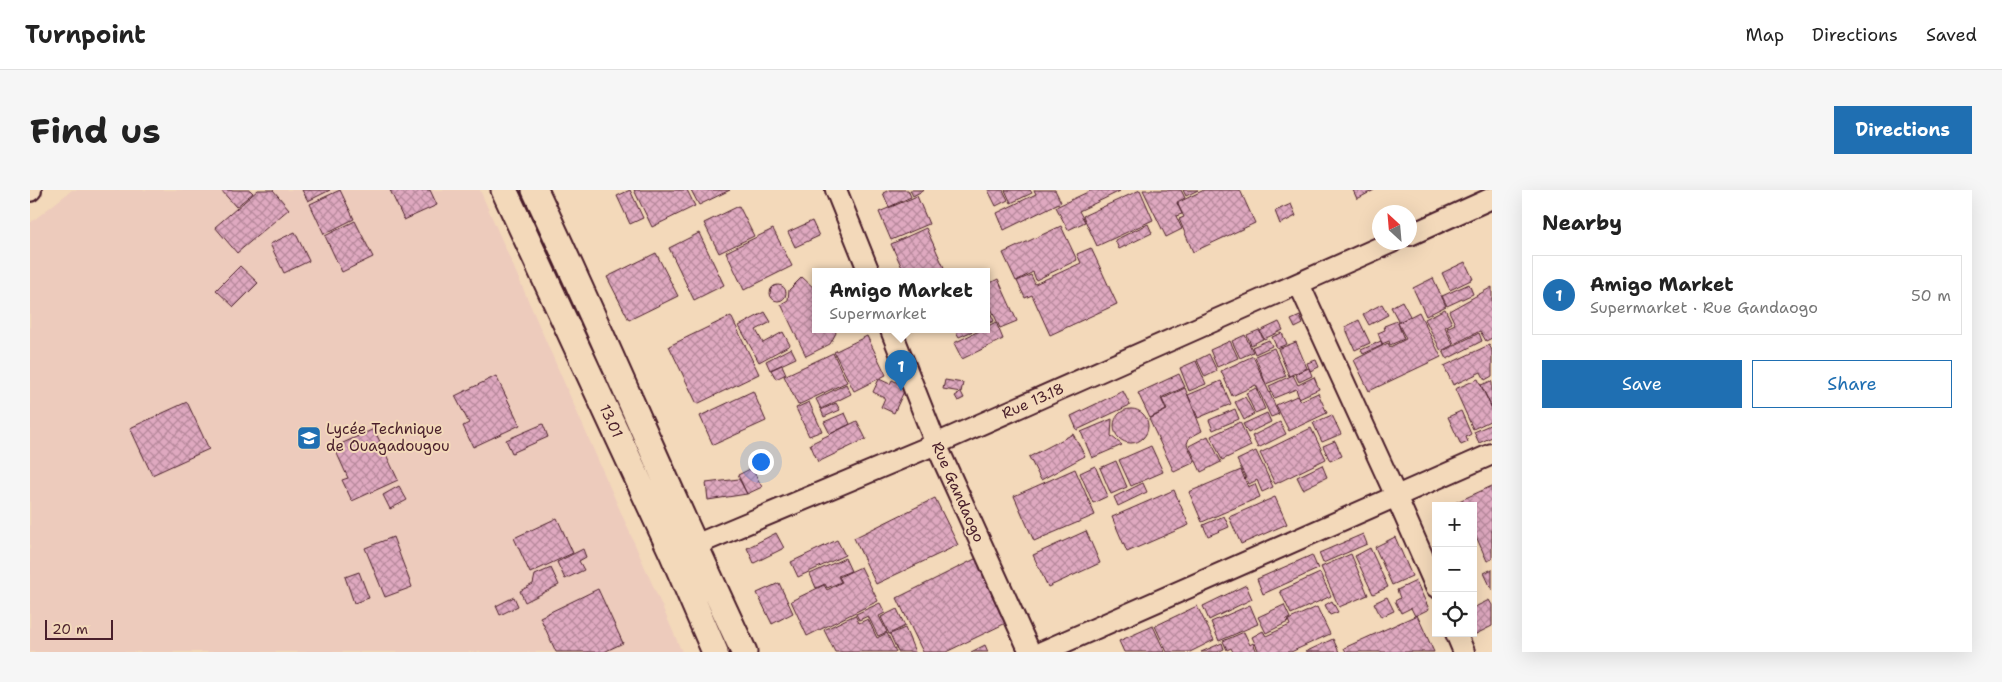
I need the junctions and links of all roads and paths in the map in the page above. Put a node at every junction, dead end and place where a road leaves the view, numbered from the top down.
1 (504, 190) edge
2 (535, 190) edge
3 (836, 190) edge
4 (1492, 198) edge
5 (1417, 231) edge
6 (1374, 250) edge
7 (867, 268) edge
8 (1299, 284) junction
9 (892, 333) edge
10 (936, 444) junction
11 (1492, 454) edge
12 (1396, 496) junction
13 (683, 550) junction
14 (1432, 578) edge
15 (1458, 637) edge
16 (715, 652) edge
17 (744, 652) edge
18 (1030, 652) edge
19 (1042, 652) edge
20 (1464, 652) edge

1 - 13 street, 13.01
2 - 13 street, 13.01
3 - 7 street
4 - 5 street
6 - 8 street, Rue 13.18
8 - 10 street, Rue 13.18
8 - 12 street
9 - 10 street, Rue Gandaogo
10 - 13 street, Rue 13.18
10 - 18 street, Rue Gandaogo
11 - 12 street
12 - 14 street
12 - 19 street
13 - 16 street, 13.01
13 - 17 street, 13.01
15 - 20 street

